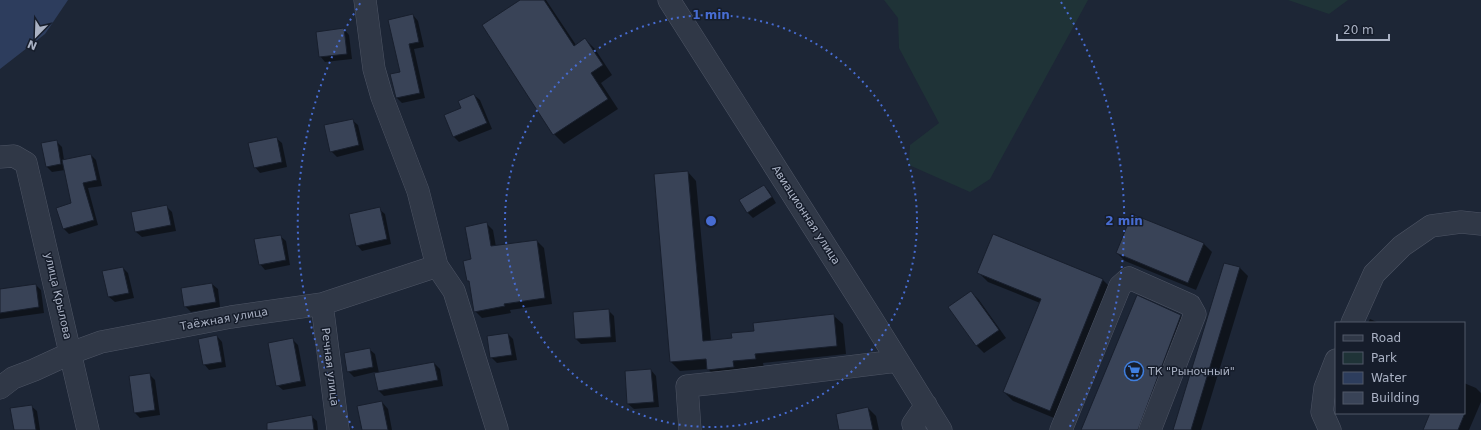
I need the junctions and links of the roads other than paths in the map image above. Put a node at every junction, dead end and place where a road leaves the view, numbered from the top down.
1 (365, 0) edge
2 (668, 0) edge
3 (0, 157) edge
4 (1481, 224) edge
5 (437, 266) junction
6 (322, 304) junction
7 (1352, 322) edge
8 (71, 353) junction
9 (897, 361) junction
10 (1335, 363) edge
11 (4, 379) edge
12 (926, 405) junction
13 (497, 428) dead end
14 (88, 430) edge
15 (338, 430) edge
16 (690, 430) edge
17 (915, 430) edge
18 (941, 430) edge
19 (1061, 430) edge
20 (1150, 430) edge
21 (1330, 430) edge

1 - 5 street
2 - 9 street, Авиационная улица
3 - 8 street, улица Крылова
4 - 7 street
5 - 6 street, Таёжная улица
5 - 13 street
6 - 8 street, Таёжная улица
6 - 15 street, Речная улица
8 - 11 street, Таёжная улица
8 - 14 street, улица Крылова
9 - 12 street, Авиационная улица
9 - 16 street
10 - 21 street
12 - 17 street
12 - 18 street, Авиационная улица
19 - 20 street

